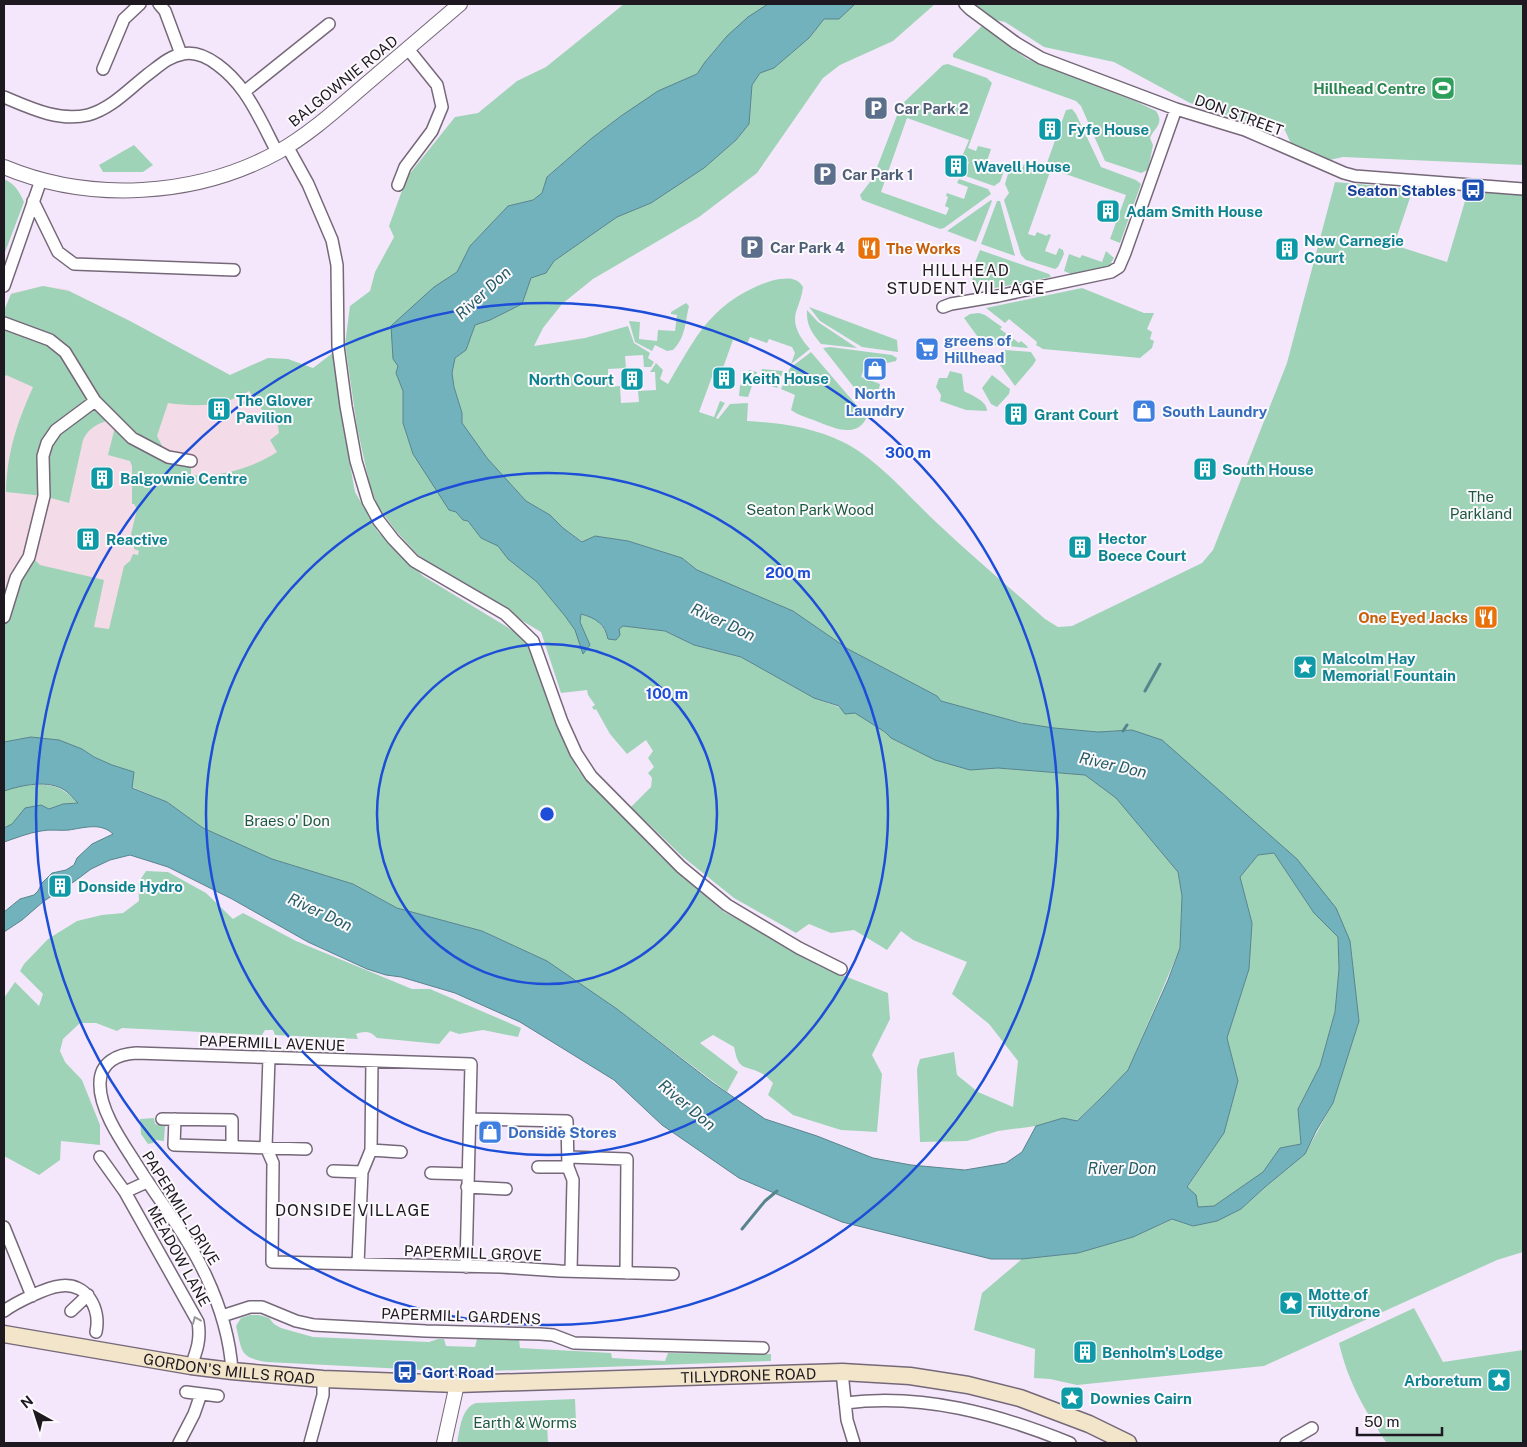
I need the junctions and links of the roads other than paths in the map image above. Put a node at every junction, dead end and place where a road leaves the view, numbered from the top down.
1 (140, 4) edge
2 (159, 4) edge
3 (460, 4) edge
4 (965, 4) edge
5 (329, 24) dead end
6 (408, 49) junction
7 (181, 54) junction
8 (103, 69) dead end
9 (244, 92) junction
10 (4, 97) edge
11 (1176, 109) junction
12 (282, 149) junction
13 (4, 166) edge
14 (41, 180) junction
15 (398, 186) dead end
16 (1523, 189) edge
17 (33, 201) junction
18 (234, 270) dead end
19 (4, 286) edge
20 (943, 307) dead end
21 (4, 323) edge
22 (95, 401) junction
23 (191, 461) dead end
24 (4, 617) edge
25 (841, 970) dead end
26 (269, 1057) junction
27 (372, 1061) junction
28 (106, 1066) joint
29 (162, 1119) dead end
30 (175, 1119) junction
31 (470, 1119) junction
32 (232, 1146) junction
33 (266, 1147) junction
34 (306, 1149) dead end
35 (371, 1150) junction
36 (401, 1152) dead end
37 (100, 1158) dead end
38 (568, 1162) junction
39 (538, 1167) dead end
40 (333, 1171) dead end
41 (362, 1172) junction
42 (431, 1174) dead end
43 (467, 1174) junction
44 (147, 1182) junction
45 (467, 1187) junction
46 (506, 1189) dead end
47 (125, 1192) junction
48 (4, 1227) edge
49 (358, 1264) junction
50 (466, 1266) junction
51 (571, 1271) junction
52 (626, 1273) junction
53 (673, 1274) dead end
54 (88, 1295) junction
55 (32, 1296) junction
56 (4, 1311) edge
57 (70, 1311) dead end
58 (222, 1316) junction
59 (96, 1332) dead end
60 (4, 1334) edge
61 (763, 1348) dead end
62 (191, 1366) junction
63 (232, 1371) junction
64 (842, 1372) junction
65 (323, 1379) junction
66 (457, 1384) junction
67 (186, 1392) dead end
68 (201, 1394) junction
69 (218, 1396) dead end
70 (845, 1403) junction
71 (1308, 1435) edge
72 (179, 1443) edge
73 (310, 1443) edge
74 (444, 1443) edge
75 (853, 1443) edge
76 (1070, 1443) edge
77 (1128, 1443) edge
78 (1286, 1443) edge

1 - 8 street
2 - 7 street
3 - 6 street, BALGOWNIE ROAD
4 - 11 street, DON STREET
5 - 9 street
6 - 12 street, BALGOWNIE ROAD
6 - 15 street
7 - 9 street
7 - 10 street
9 - 12 street
11 - 16 street, DON STREET
11 - 20 street
12 - 14 street, BALGOWNIE ROAD
12 - 25 street
13 - 14 street, BALGOWNIE ROAD
14 - 17 street
17 - 18 street
17 - 19 street
21 - 22 street
22 - 23 street
22 - 24 street
26 - 27 street, PAPERMILL AVENUE
26 - 28 street, PAPERMILL AVENUE
26 - 33 street
27 - 31 street, PAPERMILL AVENUE
27 - 35 street
28 - 44 street, PAPERMILL DRIVE
29 - 30 street
30 - 32 street
30 - 32 street
31 - 38 street
31 - 43 street
32 - 33 street
33 - 34 street
33 - 49 street, PAPERMILL GROVE
35 - 36 street
35 - 41 street
37 - 47 street, MEADOW LANE
38 - 39 street
38 - 51 street
38 - 52 street
40 - 41 street
41 - 49 street
42 - 43 street
43 - 45 street
44 - 47 street
44 - 58 street, PAPERMILL DRIVE
45 - 46 street
45 - 50 street
62 -> 47 street, MEADOW LANE
48 - 55 street
49 - 50 street, PAPERMILL GROVE
50 - 51 street, PAPERMILL GROVE
51 - 52 street, PAPERMILL GROVE
52 - 53 street, PAPERMILL GROVE
54 - 55 street
54 - 57 street
54 - 59 street
55 - 56 street
58 - 61 street, PAPERMILL GARDENS
58 - 63 street, PAPERMILL DRIVE
60 - 62 main road, GORDON'S MILLS ROAD
62 - 63 main road, GORDON'S MILLS ROAD
63 - 65 main road, GORDON'S MILLS ROAD
64 - 66 main road, TILLYDRONE ROAD
64 - 70 street
64 - 77 main road, TILLYDRONE ROAD
65 - 66 main road, GORDON'S MILLS ROAD
65 - 73 street
66 - 74 street
67 - 68 street
68 - 69 street
68 - 72 street
70 - 75 street
70 - 76 street
71 - 78 street

